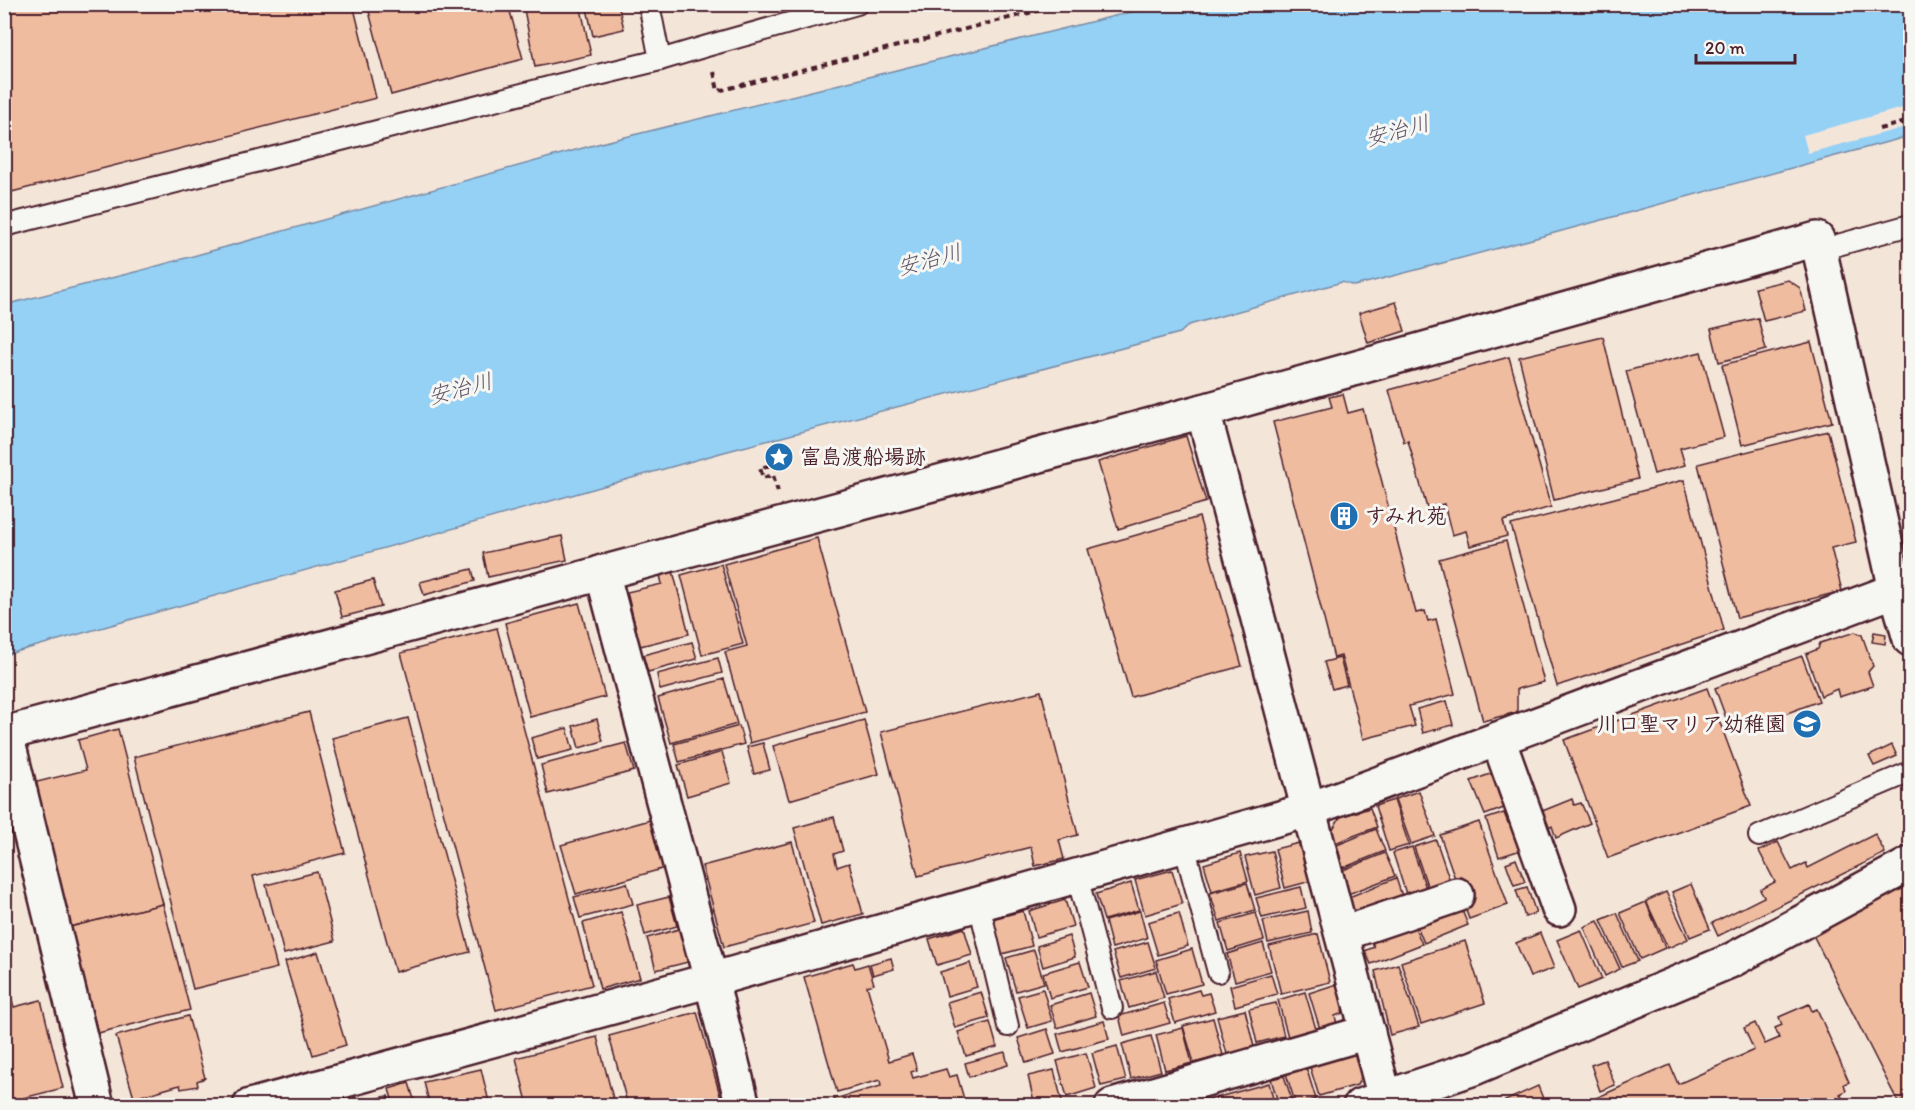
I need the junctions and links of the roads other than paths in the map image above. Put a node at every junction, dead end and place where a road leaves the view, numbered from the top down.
1 (649, 4) edge
2 (857, 4) edge
3 (660, 60) junction
4 (1911, 225) edge
5 (4, 226) edge
6 (1820, 250) junction
7 (1203, 411) junction
8 (602, 572) junction
9 (1896, 591) junction
10 (1911, 639) edge
11 (5, 734) edge
12 (1498, 739) junction
13 (1911, 772) edge
14 (1308, 810) junction
15 (1759, 836) dead end
16 (1184, 845) junction
17 (1911, 864) edge
18 (1077, 876) junction
19 (1457, 895) dead end
20 (979, 904) junction
21 (1559, 909) dead end
22 (1342, 934) junction
23 (1218, 972) dead end
24 (711, 980) junction
25 (1112, 1008) dead end
26 (1008, 1026) dead end
27 (1368, 1032) junction
28 (1373, 1102) edge
29 (97, 1106) edge
30 (250, 1106) edge
31 (743, 1106) edge
32 (1112, 1106) edge

1 - 3 lane
2 - 3 lane
3 - 5 lane
4 - 6 lane
6 - 7 street
6 - 9 street
7 - 8 street
7 - 14 street
8 - 11 street
8 - 24 street
9 - 10 street
9 - 12 street
11 - 29 street
12 - 14 street
12 - 21 street
13 - 15 lane
14 - 16 street
14 - 22 street
16 - 18 street
16 - 23 lane
17 - 28 street
18 - 20 street
18 - 25 lane
19 - 22 street
20 - 24 street
20 - 26 lane
22 - 27 street
24 - 30 street
24 - 31 street
27 - 28 street
27 - 32 street

